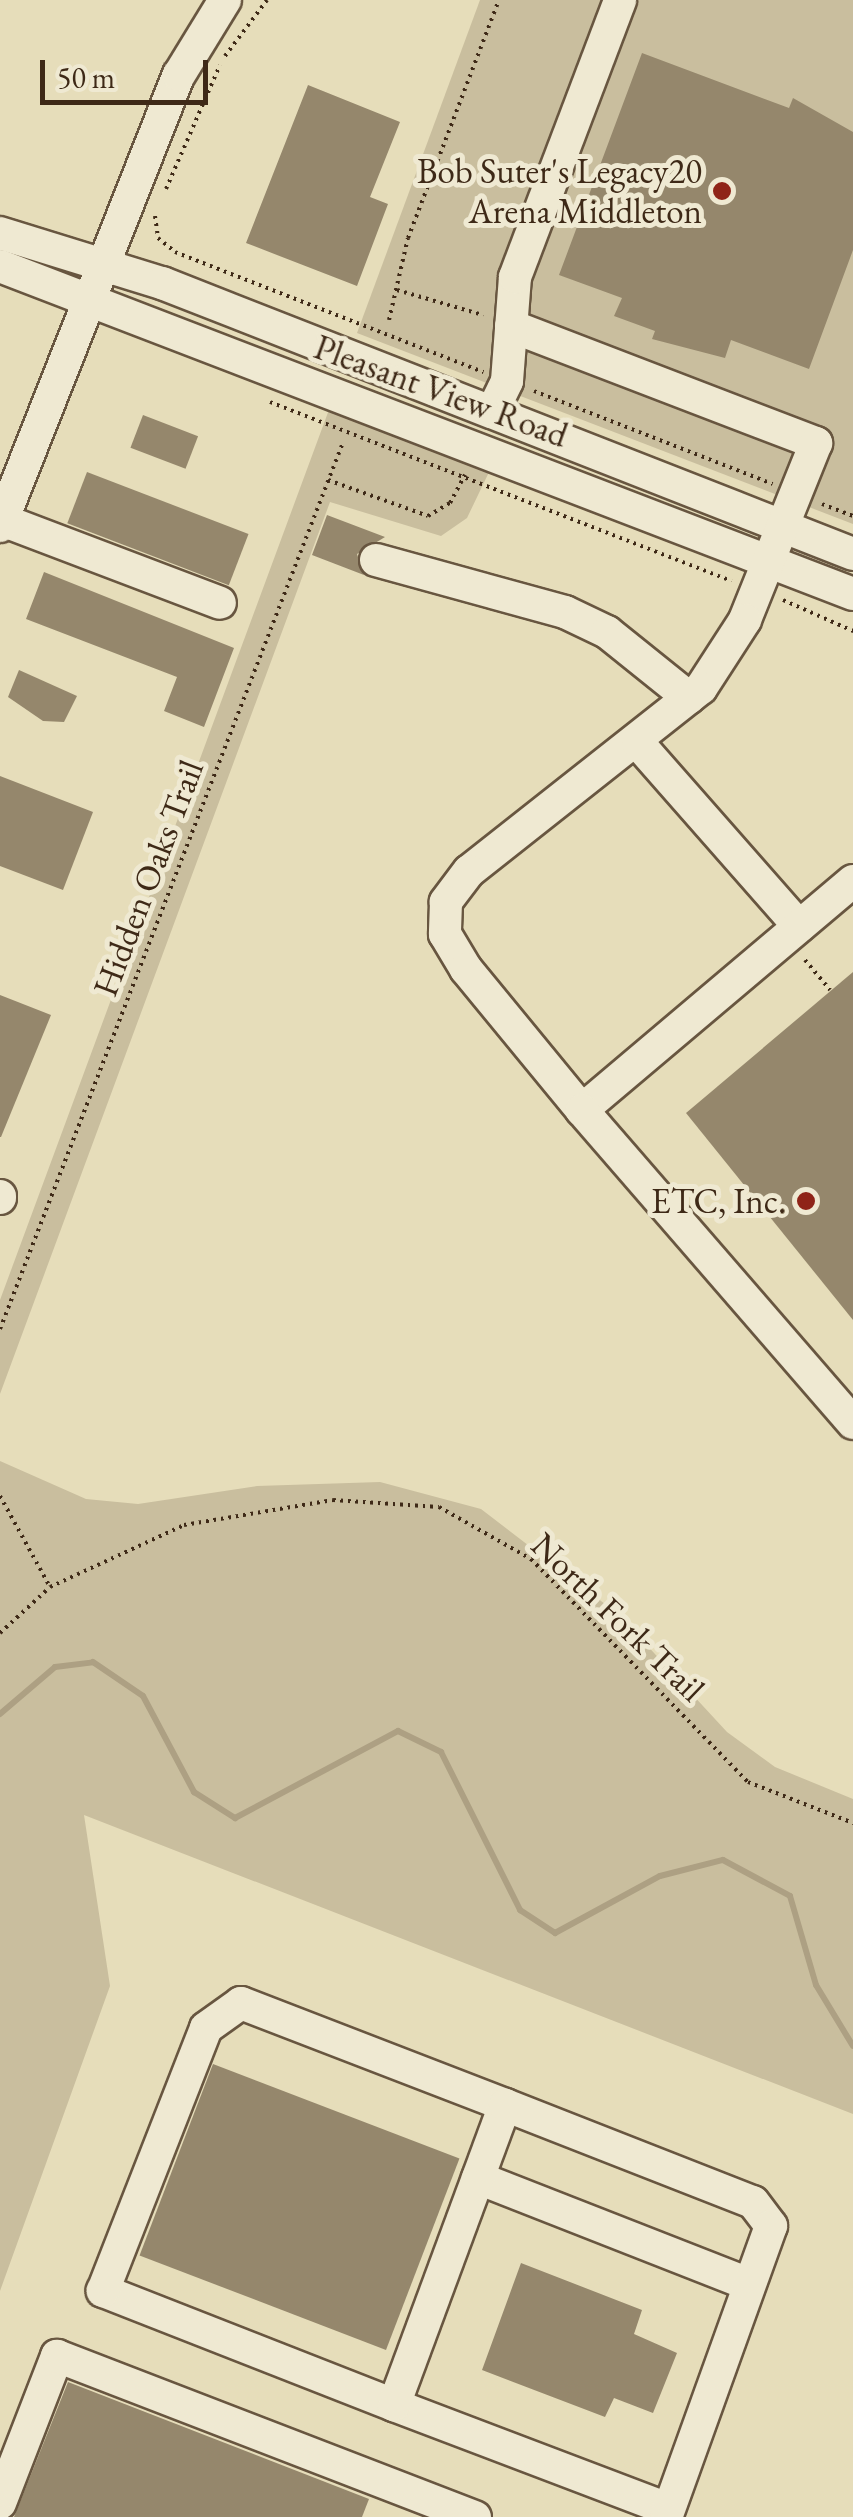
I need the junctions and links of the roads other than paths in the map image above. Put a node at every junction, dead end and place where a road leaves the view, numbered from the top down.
1 (225, 0) edge
2 (620, 0) edge
3 (0, 234) edge
4 (103, 262) junction
5 (0, 266) edge
6 (88, 300) junction
7 (511, 326) junction
8 (500, 395) junction
9 (791, 507) junction
10 (1, 523) edge
11 (853, 554) edge
12 (772, 556) junction
13 (376, 560) dead end
14 (853, 594) edge
15 (220, 603) dead end
16 (689, 698) junction
17 (638, 743) junction
18 (853, 882) edge
19 (792, 932) junction
20 (582, 1110) junction
21 (853, 1423) edge
22 (505, 2105) junction
23 (478, 2178) junction
24 (749, 2284) junction
25 (394, 2405) junction
26 (0, 2503) edge
27 (420, 2507) edge
28 (665, 2512) edge
29 (475, 2517) edge

1 - 4 street
2 - 7 street
3 - 4 street, Pleasant View Road
4 - 6 street
4 - 8 street, Pleasant View Road
5 - 6 street, Pleasant View Road
6 - 10 street
6 - 12 street, Pleasant View Road
7 - 8 street
7 - 9 street
8 - 9 street, Pleasant View Road
9 - 11 street, Pleasant View Road
9 - 12 street
10 - 15 street
12 - 14 street, Pleasant View Road
12 - 16 street
13 - 16 street
16 - 17 street
17 - 19 street
17 - 20 street
18 - 19 street
19 - 20 street
20 - 21 street
22 - 23 street
22 - 24 street
22 - 25 street
23 - 24 street
23 - 25 street
24 - 28 street
25 - 28 street
26 - 27 street
27 - 29 street

